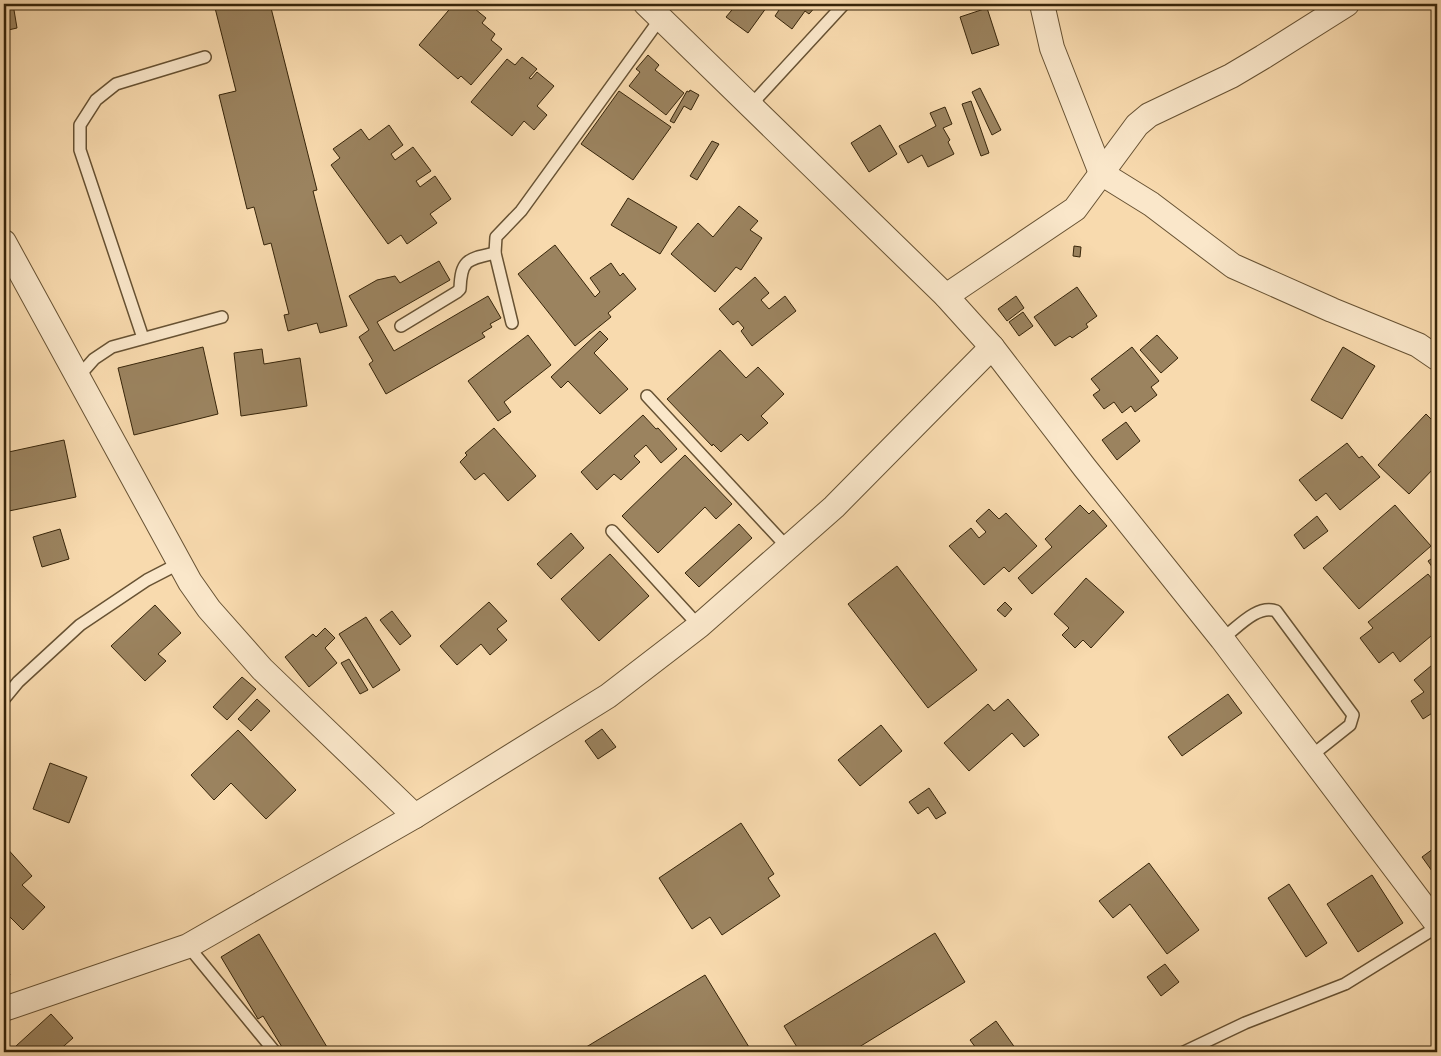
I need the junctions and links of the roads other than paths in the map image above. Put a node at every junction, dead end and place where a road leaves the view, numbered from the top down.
1 (844, 4) edge
2 (1042, 4) edge
3 (1347, 4) edge
4 (653, 11) edge
5 (205, 57) dead end
6 (750, 106) junction
7 (1101, 173) junction
8 (4, 242) edge
9 (495, 253) junction
10 (946, 296) junction
11 (222, 317) dead end
12 (512, 323) dead end
13 (401, 326) dead end
14 (142, 338) junction
15 (992, 347) junction
16 (1437, 358) edge
17 (78, 376) junction
18 (648, 396) dead end
19 (612, 531) dead end
20 (788, 548) junction
21 (180, 563) junction
22 (699, 626) junction
23 (1222, 639) junction
24 (4, 699) edge
25 (1311, 756) junction
26 (415, 816) junction
27 (1437, 925) edge
28 (188, 946) junction
29 (4, 1009) edge
30 (274, 1052) edge
31 (1184, 1052) edge

1 - 6 lane
2 - 7 street
3 - 7 street
4 - 6 street
4 - 9 lane
5 - 14 lane
6 - 10 street
7 - 10 street
7 - 16 street
8 - 17 street
9 - 12 lane
9 - 13 lane
10 - 15 street
11 - 14 lane
14 - 17 lane
15 - 20 street
15 - 23 street
17 - 21 street
18 - 20 lane
19 - 22 lane
20 - 22 street
21 - 24 lane
21 - 26 street
22 - 26 street
23 - 25 street
23 - 25 lane
25 - 27 street
26 - 28 street
27 - 31 lane
28 - 29 street
28 - 30 lane

